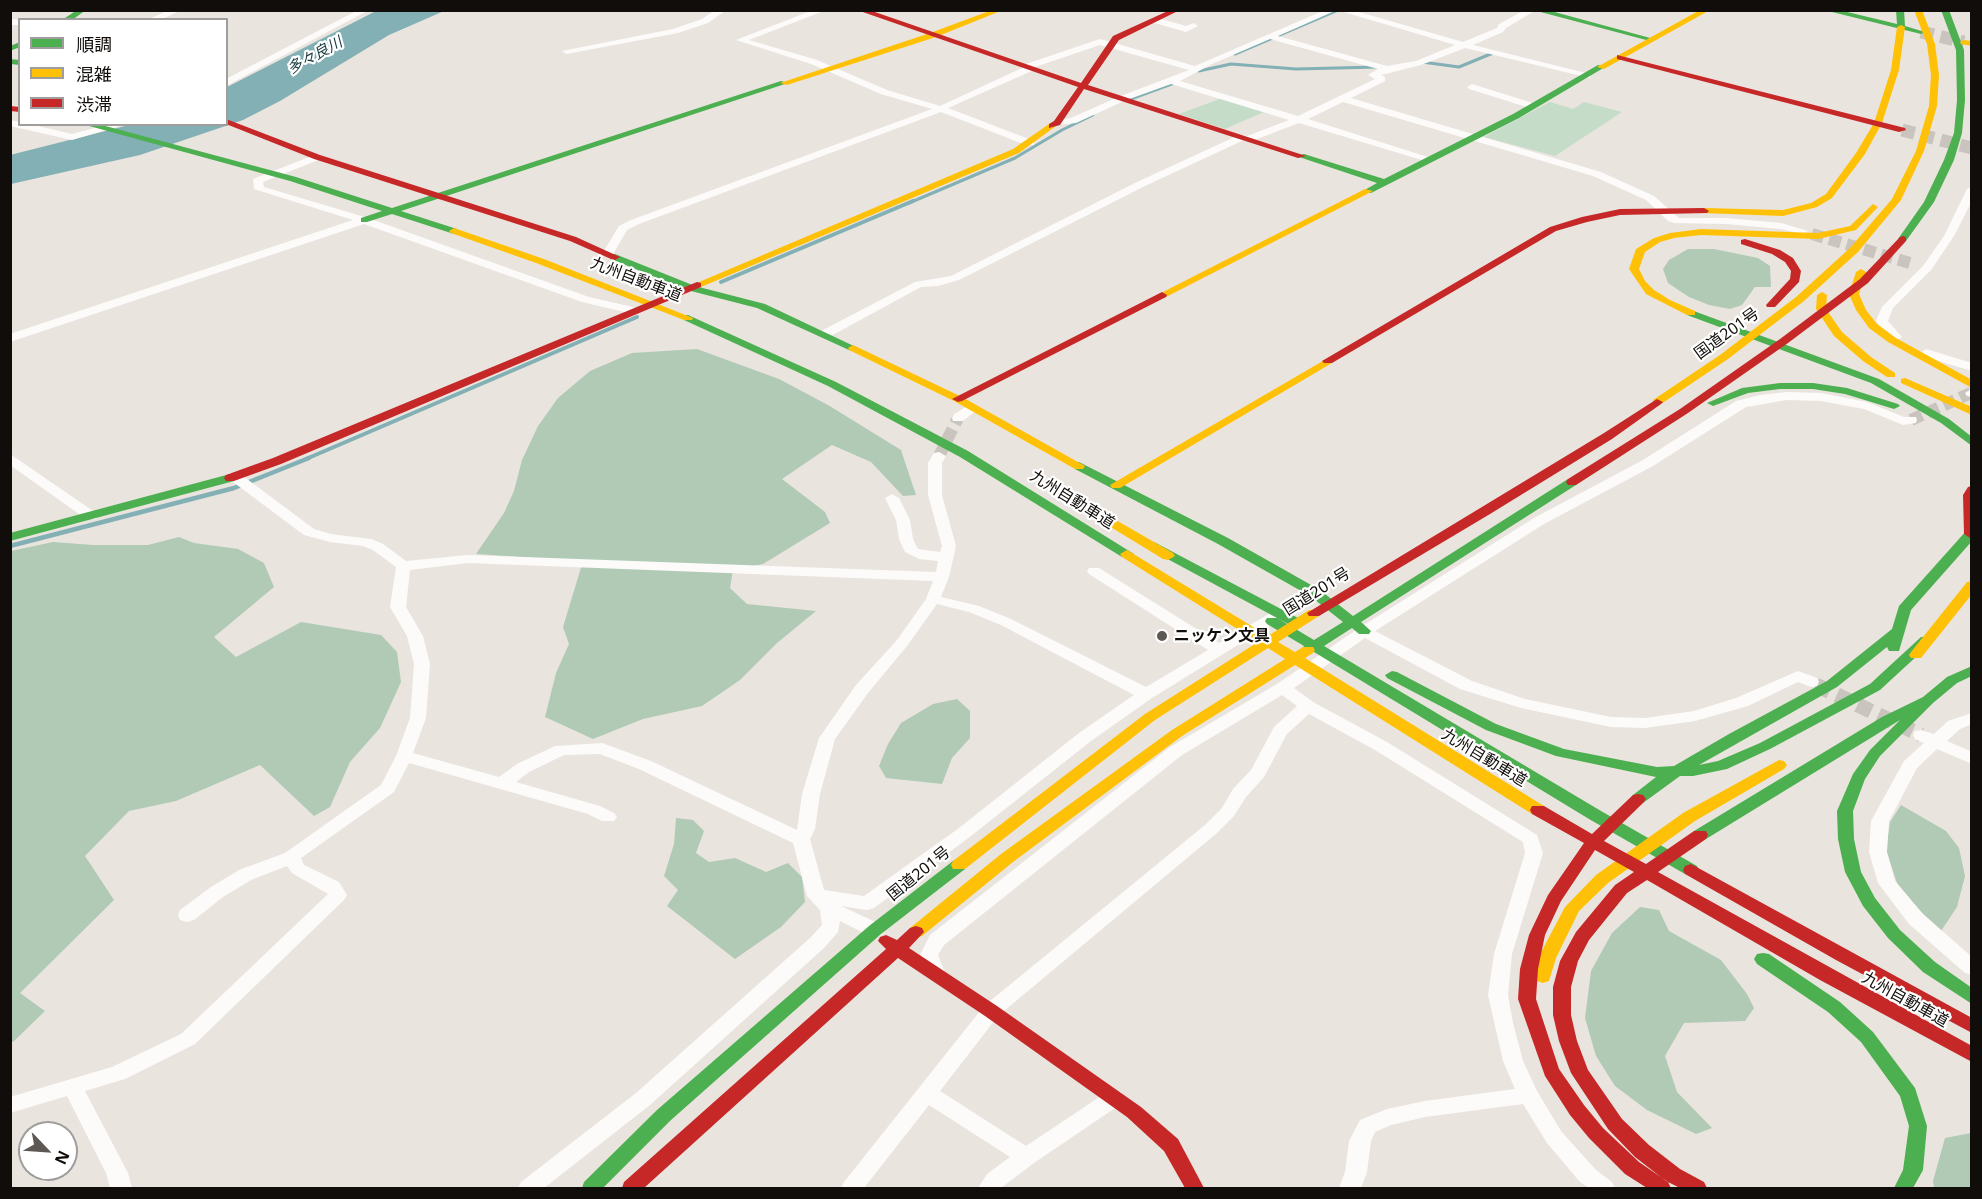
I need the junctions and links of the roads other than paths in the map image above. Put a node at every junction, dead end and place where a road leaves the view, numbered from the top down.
1 (83, 10) edge
2 (178, 10) edge
3 (365, 10) edge
4 (722, 10) edge
5 (822, 10) edge
6 (860, 10) edge
7 (1000, 10) edge
8 (1178, 10) edge
9 (1316, 10) edge
10 (1341, 10) edge
11 (1534, 10) edge
12 (1707, 10) edge
13 (1827, 10) edge
14 (1900, 10) edge
15 (1916, 10) edge
16 (1923, 10) edge
17 (1934, 10) edge
18 (1944, 10) edge
19 (1329, 12) edge
20 (69, 18) edge
21 (156, 18) edge
22 (1154, 20) junction
23 (1194, 26) dead end
24 (1901, 27) junction
25 (1923, 31) junction
26 (933, 35) junction
27 (1271, 37) junction
28 (1650, 39) junction
29 (1111, 44) junction
30 (1464, 45) junction
31 (567, 51) dead end
32 (1620, 57) junction
33 (1029, 68) junction
34 (830, 69) junction
35 (1194, 69) junction
36 (1387, 69) junction
37 (1587, 76) junction
38 (1172, 81) junction
39 (228, 82) edge
40 (1082, 86) junction
41 (1472, 87) dead end
42 (1121, 99) junction
43 (1344, 99) junction
44 (1533, 106) junction
45 (1933, 106) junction
46 (941, 109) junction
47 (1300, 119) junction
48 (231, 123) edge
49 (1057, 123) junction
50 (1878, 123) junction
51 (23, 126) edge
52 (94, 126) edge
53 (115, 126) edge
54 (130, 126) edge
55 (1902, 130) tunnel mouth
56 (1472, 137) junction
57 (1246, 138) junction
58 (1030, 143) junction
59 (317, 157) junction
60 (1429, 159) junction
61 (1949, 160) junction
62 (299, 176) junction
63 (1383, 182) junction
64 (1971, 189) edge
65 (440, 195) junction
66 (1968, 206) edge
67 (1664, 210) junction
68 (364, 220) junction
69 (1803, 231) tunnel mouth
70 (608, 254) junction
71 (1910, 263) tunnel mouth
72 (1927, 268) junction
73 (692, 288) junction
74 (633, 310) junction
75 (1727, 323) junction
76 (825, 334) junction
77 (10, 338) edge
78 (1875, 345) dead end
79 (1798, 348) junction
80 (1926, 353) junction
81 (1890, 355) dead end
82 (1971, 367) edge
83 (1971, 377) edge
84 (866, 386) dead end
85 (1971, 386) edge
86 (958, 399) junction
87 (1971, 400) edge
88 (972, 407) junction
89 (1646, 411) junction
90 (1683, 411) junction
91 (1965, 413) edge
92 (958, 418) tunnel mouth
93 (1911, 420) tunnel mouth
94 (1971, 424) edge
95 (1968, 449) edge
96 (939, 456) tunnel mouth
97 (10, 458) edge
98 (234, 476) junction
99 (1116, 485) junction
100 (1971, 490) edge
101 (892, 498) dead end
102 (1076, 501) dead end
103 (92, 516) junction
104 (1971, 533) edge
105 (10, 537) edge
106 (947, 557) junction
107 (403, 566) junction
108 (1094, 571) dead end
109 (942, 577) junction
110 (1971, 585) edge
111 (1315, 593) junction
112 (933, 599) junction
113 (1251, 603) junction
114 (1328, 604) junction
115 (1358, 625) junction
116 (1897, 632) junction
117 (1926, 640) junction
118 (1219, 651) junction
119 (1971, 670) edge
120 (1811, 682) tunnel mouth
121 (1896, 685) dead end
122 (1875, 687) junction
123 (1283, 688) junction
124 (1146, 694) junction
125 (1928, 700) junction
126 (1307, 706) junction
127 (1971, 718) edge
128 (1927, 738) junction
129 (404, 756) junction
130 (1792, 758) dead end
131 (1971, 759) edge
132 (502, 784) junction
133 (1535, 808) junction
134 (608, 816) dead end
135 (801, 839) junction
136 (291, 857) junction
137 (823, 902) junction
138 (187, 915) dead end
139 (875, 930) junction
140 (1720, 931) dead end
141 (895, 949) junction
142 (1748, 949) dead end
143 (1971, 968) edge
144 (935, 973) junction
145 (1971, 997) edge
146 (991, 1011) junction
147 (1536, 1022) junction
148 (1971, 1026) edge
149 (1971, 1055) edge
150 (73, 1088) junction
151 (927, 1093) junction
152 (1528, 1095) junction
153 (1114, 1098) junction
154 (10, 1105) edge
155 (674, 1148) junction
156 (1026, 1157) junction
157 (586, 1185) edge
158 (121, 1188) edge
159 (528, 1188) edge
160 (631, 1188) edge
161 (643, 1188) edge
162 (852, 1188) edge
163 (989, 1188) edge
164 (1195, 1188) edge
165 (1350, 1188) edge
166 (1604, 1188) edge
167 (1661, 1188) edge
168 (1697, 1188) edge
169 (1904, 1188) edge

1 - 20 main road
2 - 21 street
3 - 39 street
4 - 31 street
5 - 34 street
6 - 26 main road
7 - 26 main road
8 - 22 main road
9 - 19 street
10 - 30 street
11 - 28 main road
11 - 30 street
12 - 28 main road
13 - 24 main road
14 - 24 main road
15 - 25 main road, 国道201号
16 - 91 main road
17 - 85 main road
18 - 61 main road
19 - 27 street
22 - 23 street
22 - 29 main road
24 - 25 main road
24 - 50 main road
25 - 45 main road, 国道201号
26 - 33 main road
26 - 34 main road
27 - 35 street
27 - 36 street
28 - 32 main road
29 - 33 street
29 - 35 street
29 - 40 main road
30 - 36 street
30 - 37 street
32 - 37 main road
32 - 50 main road
33 - 40 main road
33 - 46 street
34 - 46 street
34 - 65 main road
35 - 38 street
36 - 43 street
37 - 44 main road
38 - 42 street
38 - 47 street
40 - 42 main road
40 - 49 main road
41 - 44 street
42 - 49 street
42 - 57 main road
43 - 47 street
43 - 56 street
44 - 56 main road
45 - 75 main road
45 - 89 main road, 国道201号
46 - 58 street
46 - 70 street
47 - 57 street
47 - 60 street
48 - 59 main road
49 - 58 main road
50 - 55 main road
50 - 67 main road
51 - 53 street
52 - 62 main road, 九州自動車道
54 - 62 main road, 九州自動車道
56 - 60 main road
56 - 67 street
57 - 63 main road
57 - 76 street
58 - 73 main road
59 - 65 main road
59 - 68 street
60 - 63 main road
61 - 78 main road
61 - 90 main road
62 - 84 main road, 九州自動車道
62 - 133 main road, 九州自動車道
63 - 86 main road
64 - 66 street
65 - 68 main road
65 - 70 main road
66 - 72 street
67 - 69 street
67 - 99 main road
68 - 74 street
68 - 77 street
70 - 73 main road
71 - 72 street
72 - 80 street
73 - 74 main road
73 - 76 main road
74 - 98 main road
75 - 79 main road
75 - 89 main road
76 - 86 main road
79 - 91 main road
79 - 95 main road
80 - 82 street
80 - 83 street
81 - 87 main road
86 - 88 main road
88 - 92 street
88 - 99 main road
89 - 114 main road, 国道201号
90 - 95 main road
90 - 115 main road
91 - 94 main road
93 - 115 street
96 - 106 street
97 - 103 street
98 - 103 main road
98 - 107 street
99 - 111 main road
100 - 104 main road
101 - 106 street
102 - 113 main road, 九州自動車道
103 - 105 main road
104 - 116 main road
106 - 109 street
107 - 109 street
107 - 129 street
108 - 118 street
109 - 112 street
110 - 117 main road
111 - 114 main road
111 - 118 street
112 - 124 street
112 - 135 street
113 - 122 main road
113 - 148 main road, 九州自動車道
114 - 115 main road
114 - 139 main road, 国道201号
115 - 120 street
115 - 123 street
115 - 141 main road
116 - 122 main road
116 - 147 main road
117 - 121 main road
117 - 122 main road
118 - 124 street
119 - 125 main road
123 - 126 street
123 - 144 street
124 - 137 street
125 - 145 main road
125 - 168 main road
126 - 146 street
126 - 152 street
127 - 128 street
128 - 131 street
128 - 143 street
129 - 132 street
129 - 136 street
130 - 147 main road
132 - 134 street
132 - 135 street
133 - 140 main road
133 - 149 main road, 九州自動車道
135 - 137 street
136 - 138 street
136 - 150 street
137 - 139 street
137 - 159 street
139 - 141 main road
139 - 157 main road, 国道201号
141 - 144 main road
141 - 155 main road
142 - 169 main road
144 - 146 main road
146 - 151 street
146 - 153 main road
147 - 167 main road
150 - 154 street
150 - 158 street
151 - 156 street
151 - 162 street
152 - 165 street
152 - 166 street
153 - 156 street
153 - 164 main road
155 - 160 main road
155 - 161 main road
156 - 163 street

